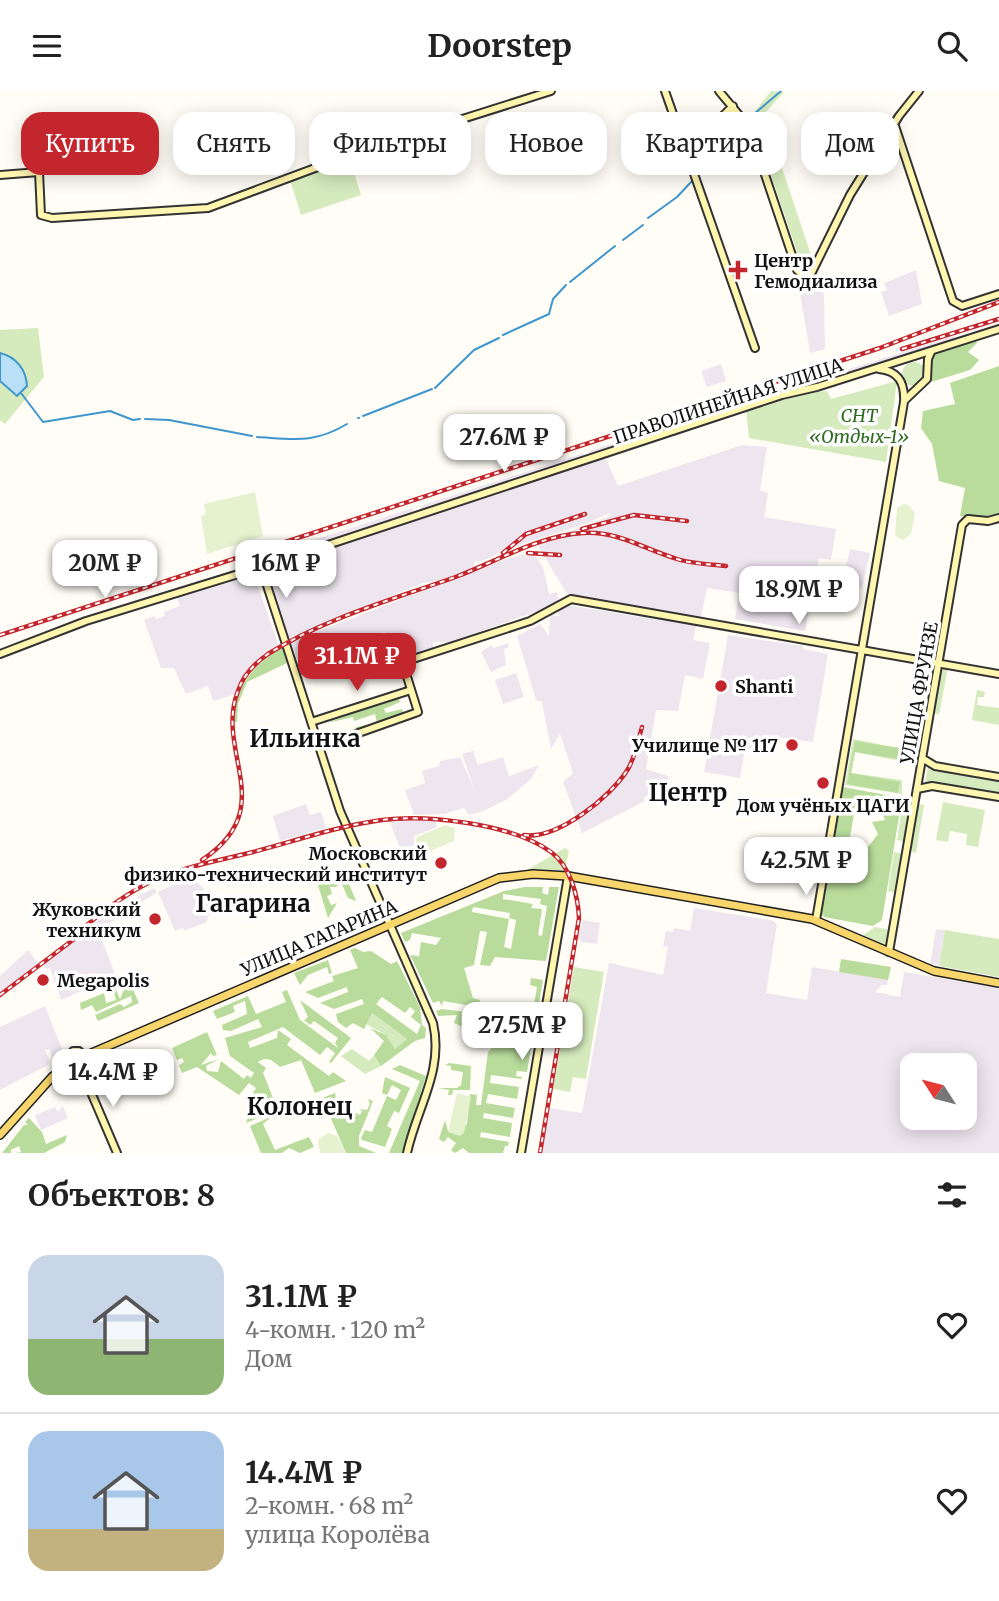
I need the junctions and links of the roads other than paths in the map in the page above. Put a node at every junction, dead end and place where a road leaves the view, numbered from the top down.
1 (551, 91) edge
2 (665, 91) edge
3 (719, 91) edge
4 (919, 91) edge
5 (733, 106) junction
6 (673, 112) edge
7 (727, 112) edge
8 (899, 117) edge
9 (899, 138) edge
10 (0, 174) edge
11 (695, 175) edge
12 (862, 175) edge
13 (999, 294) edge
14 (999, 329) edge
15 (755, 348) dead end
16 (932, 352) junction
17 (909, 359) junction
18 (877, 369) junction
19 (928, 371) junction
20 (901, 380) junction
21 (919, 387) junction
22 (904, 402) junction
23 (999, 518) edge
24 (261, 567) junction
25 (862, 651) junction
26 (0, 654) edge
27 (939, 663) junction
28 (999, 674) edge
29 (411, 690) junction
30 (311, 722) junction
31 (319, 747) junction
32 (922, 758) junction
33 (999, 777) edge
34 (917, 789) junction
35 (999, 797) edge
36 (568, 876) junction
37 (816, 920) junction
38 (390, 925) junction
39 (889, 952) junction
40 (999, 983) edge
41 (84, 1059) junction
42 (72, 1066) junction
43 (83, 1076) junction
44 (0, 1135) edge
45 (117, 1153) edge
46 (407, 1153) edge
47 (521, 1153) edge

1 - 10 main road
2 - 6 main road
3 - 5 main road
4 - 8 main road
5 - 7 main road
5 - 12 main road
9 - 13 main road
11 - 15 main road
14 - 16 main road
16 - 17 main road, ПРАВОЛИНЕЙНАЯ УЛИЦА
16 - 19 main road
17 - 18 main road, ПРАВОЛИНЕЙНАЯ УЛИЦА
17 - 19 main road
17 - 20 main road
18 - 20 main road
18 - 24 main road, ПРАВОЛИНЕЙНАЯ УЛИЦА
19 - 21 main road
20 - 21 main road
20 - 22 main road
21 - 22 main road
22 - 25 main road
23 - 27 main road, УЛИЦА ФРУНЗЕ
24 - 26 main road, ПРАВОЛИНЕЙНАЯ УЛИЦА
24 - 30 main road
25 - 27 main road
25 - 29 main road
25 - 37 main road
27 - 28 main road
27 - 32 main road, УЛИЦА ФРУНЗЕ
29 - 30 main road
29 - 31 main road
30 - 31 main road
31 - 38 main road
32 - 33 main road
32 - 34 main road, УЛИЦА ФРУНЗЕ
34 - 35 main road
34 - 39 main road, УЛИЦА ФРУНЗЕ
36 - 37 main road, УЛИЦА ГАГАРИНА
36 - 38 main road, УЛИЦА ГАГАРИНА
36 - 47 main road
37 - 39 main road, УЛИЦА ГАГАРИНА
38 - 41 main road, УЛИЦА ГАГАРИНА
38 - 46 main road
39 - 40 main road, УЛИЦА ГАГАРИНА
41 - 42 main road, УЛИЦА ГАГАРИНА
41 - 43 main road
42 - 43 main road
42 - 44 main road, УЛИЦА ГАГАРИНА
43 - 45 main road

